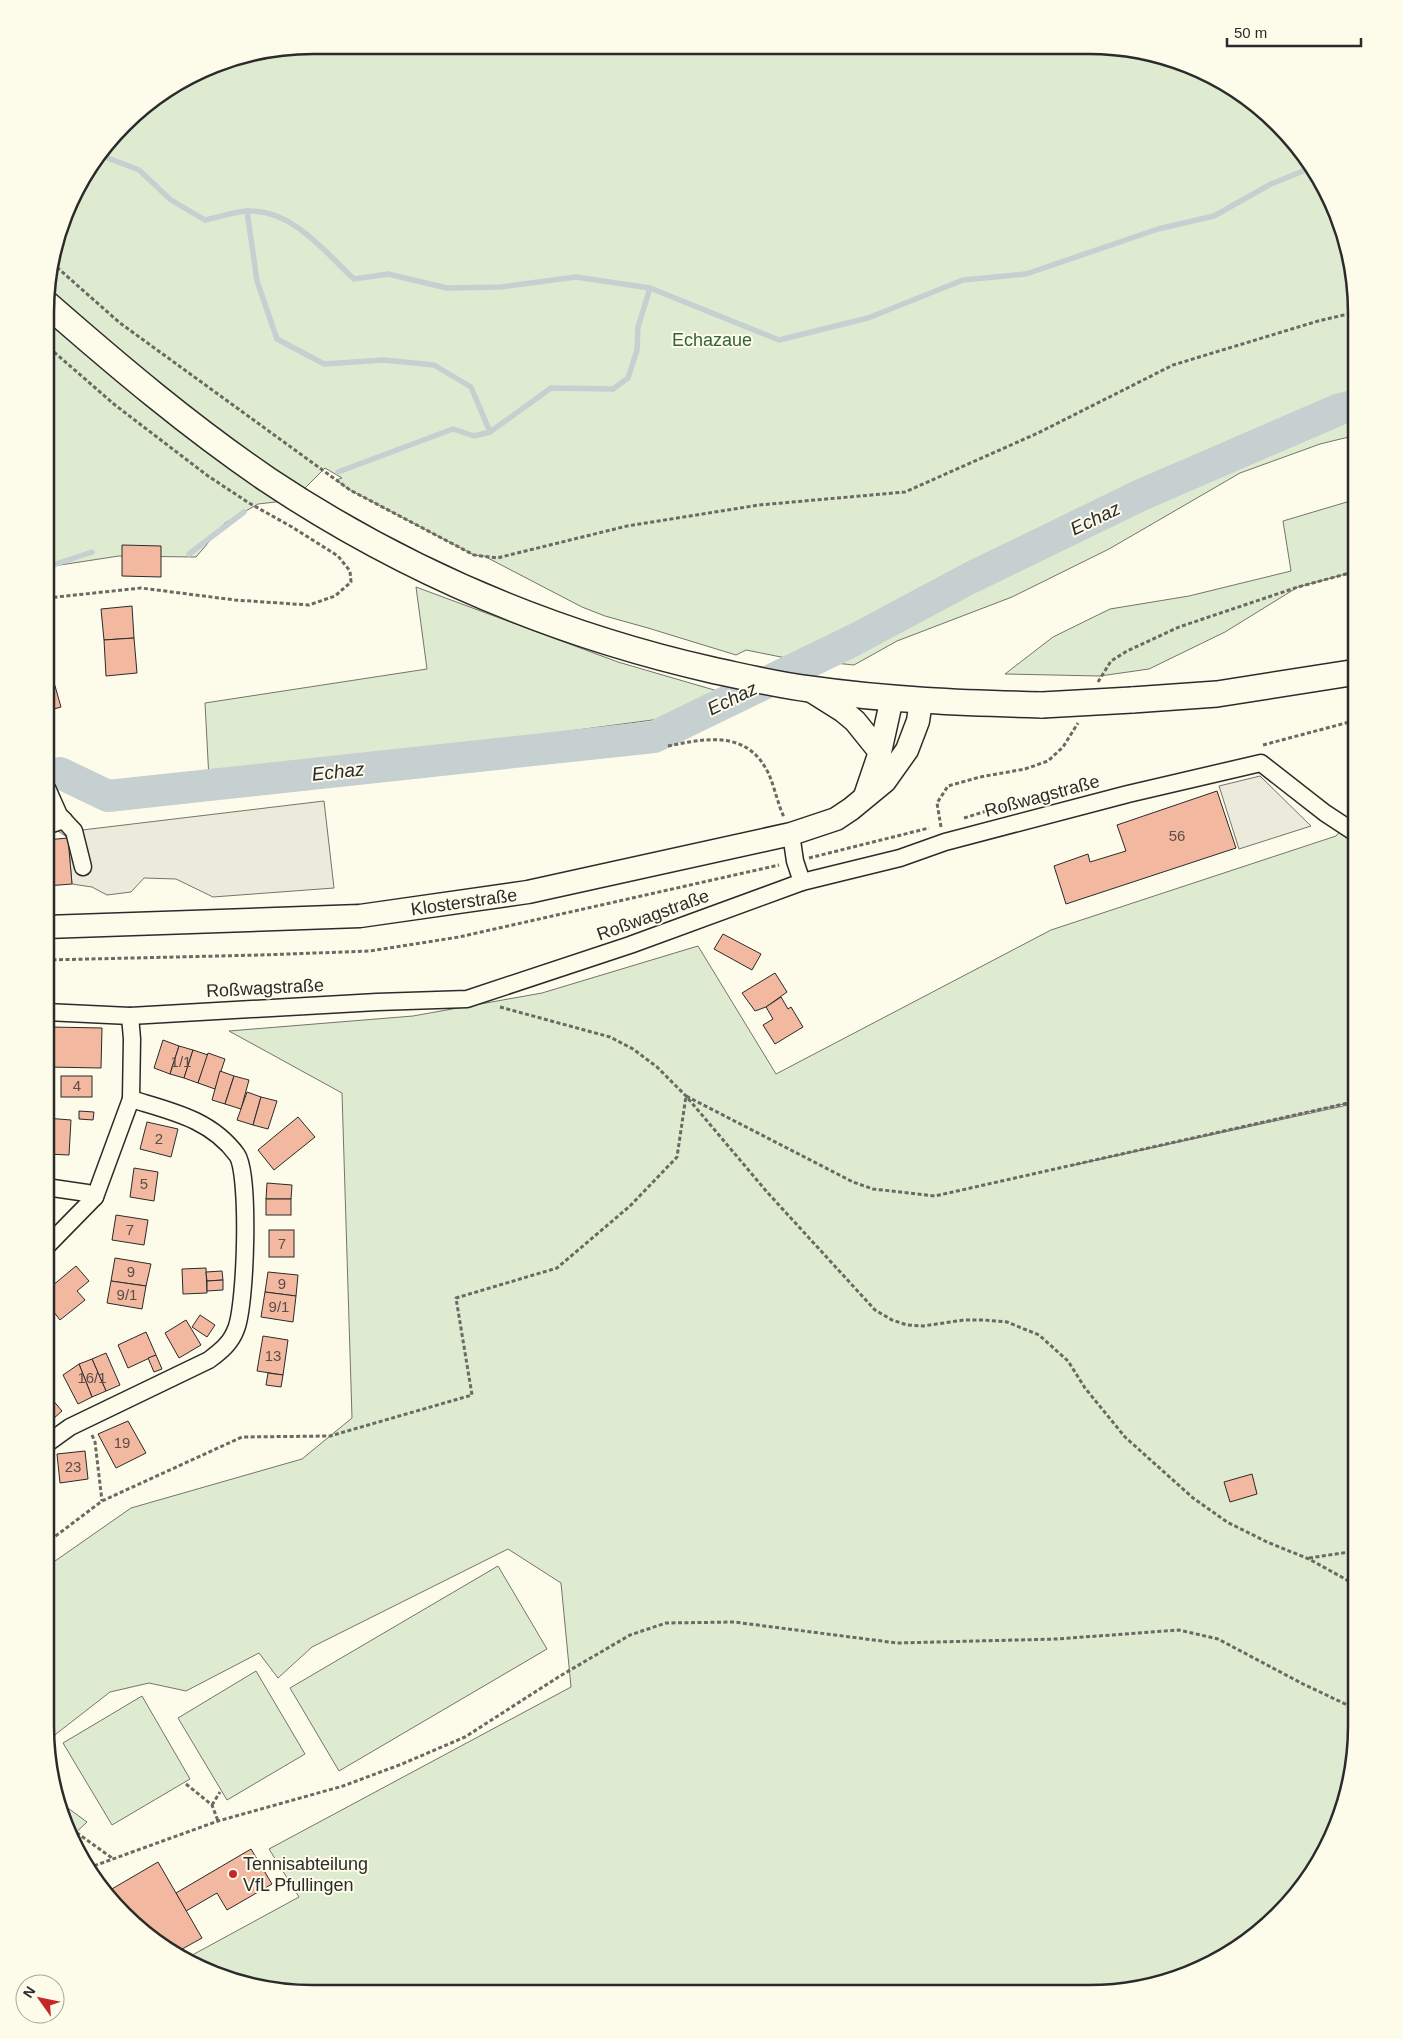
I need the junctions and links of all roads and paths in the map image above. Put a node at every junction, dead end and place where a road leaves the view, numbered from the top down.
1 (58, 268) edge
2 (54, 310) edge
3 (1348, 314) edge
4 (54, 352) edge
5 (1348, 573) edge
6 (1298, 587) dead end
7 (54, 597) edge
8 (1348, 673) edge
9 (798, 687) junction
10 (892, 698) junction
11 (921, 701) junction
12 (668, 746) dead end
13 (880, 752) junction
14 (865, 797) junction
15 (54, 805) edge
16 (64, 820) junction
17 (54, 823) edge
18 (1348, 828) edge
19 (791, 834) junction
20 (903, 835) dead end
21 (795, 861) junction
22 (83, 866) dead end
23 (802, 882) junction
24 (54, 927) edge
25 (54, 960) edge
26 (468, 999) junction
27 (54, 1012) edge
28 (130, 1016) junction
29 (686, 1096) junction
30 (131, 1099) junction
31 (1348, 1103) edge
32 (54, 1188) edge
33 (95, 1197) junction
34 (54, 1239) edge
35 (83, 1420) junction
36 (54, 1440) edge
37 (102, 1501) junction
38 (54, 1537) edge
39 (1348, 1552) edge
40 (1309, 1558) junction
41 (1348, 1580) edge
42 (1348, 1705) edge
43 (186, 1784) dead end
44 (220, 1792) dead end
45 (212, 1805) junction
46 (218, 1821) junction
47 (76, 1832) edge
48 (113, 1858) junction
49 (94, 1866) edge

1 - 3 path
2 - 9 main road
4 - 7 path
5 - 6 path
8 - 11 main road, bridge
9 - 10 main road
9 - 13 main road
10 - 11 main road
10 - 13 main road
11 - 14 main road, Klosterstraße
12 - 19 path
13 - 14 main road
14 - 19 main road, Klosterstraße
15 - 16 street
16 - 17 street
16 - 22 street
18 - 23 street, Roßwagstraße
19 - 21 street
19 - 24 main road, Klosterstraße
20 - 21 path
21 - 23 street
21 - 25 path
23 - 26 street, Roßwagstraße
26 - 28 street, Roßwagstraße
26 - 29 path
27 - 28 street, Roßwagstraße
28 - 30 street
29 - 31 path
29 - 37 path
29 - 40 path
30 - 33 street
30 - 35 street
32 - 33 street
33 - 34 street
35 - 36 street
35 - 37 path
37 - 38 path
39 - 40 path
40 - 41 path
42 - 46 path
43 - 45 path
44 - 45 path
45 - 46 path
46 - 48 path
47 - 48 path
48 - 49 path

